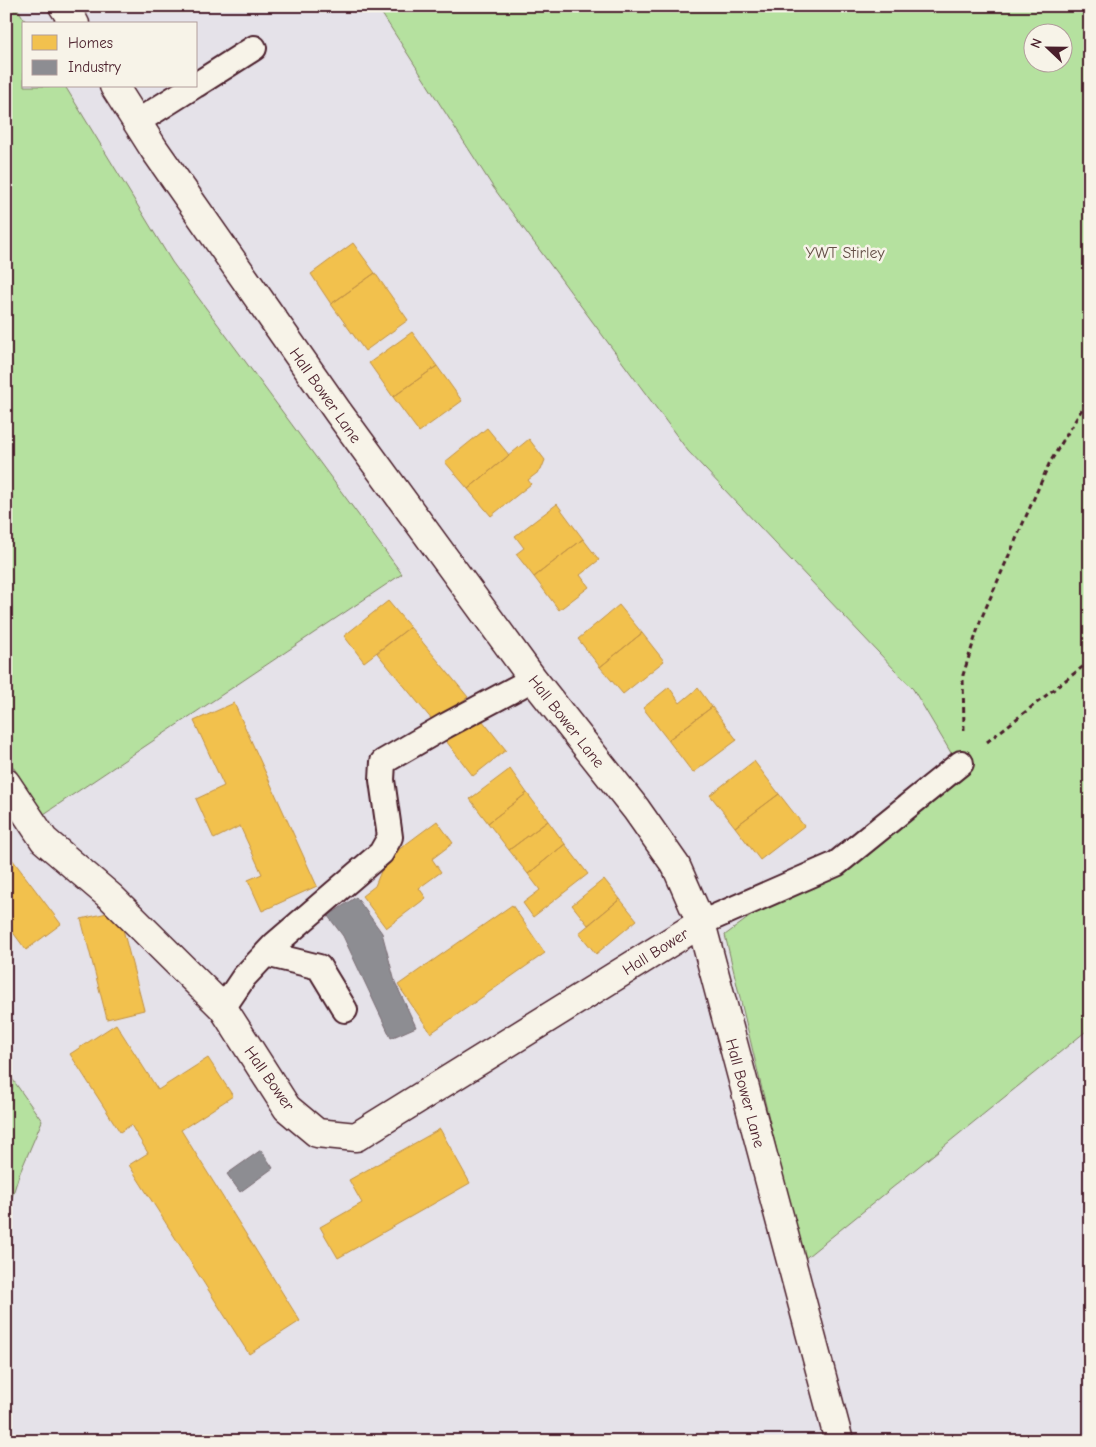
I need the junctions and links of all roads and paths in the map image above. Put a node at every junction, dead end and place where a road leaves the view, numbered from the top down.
1 (64, 6) edge
2 (73, 22) edge
3 (254, 48) dead end
4 (198, 84) edge
5 (115, 88) edge
6 (192, 88) edge
7 (137, 122) junction
8 (1090, 396) edge
9 (1090, 661) edge
10 (533, 679) junction
11 (961, 763) junction
12 (6, 783) edge
13 (701, 923) junction
14 (266, 954) junction
15 (223, 1008) junction
16 (345, 1010) dead end
17 (839, 1441) edge

1 - 2 street
3 - 4 lane
5 - 7 street, Hall Bower Lane
6 - 7 lane
7 - 10 street, Hall Bower Lane
8 - 11 path
9 - 11 path
10 - 13 street, Hall Bower Lane
10 - 14 lane
11 - 13 lane
12 - 15 street, Hall Bower
13 - 15 street, Hall Bower
13 - 17 street, Hall Bower Lane
14 - 15 lane
14 - 16 lane

